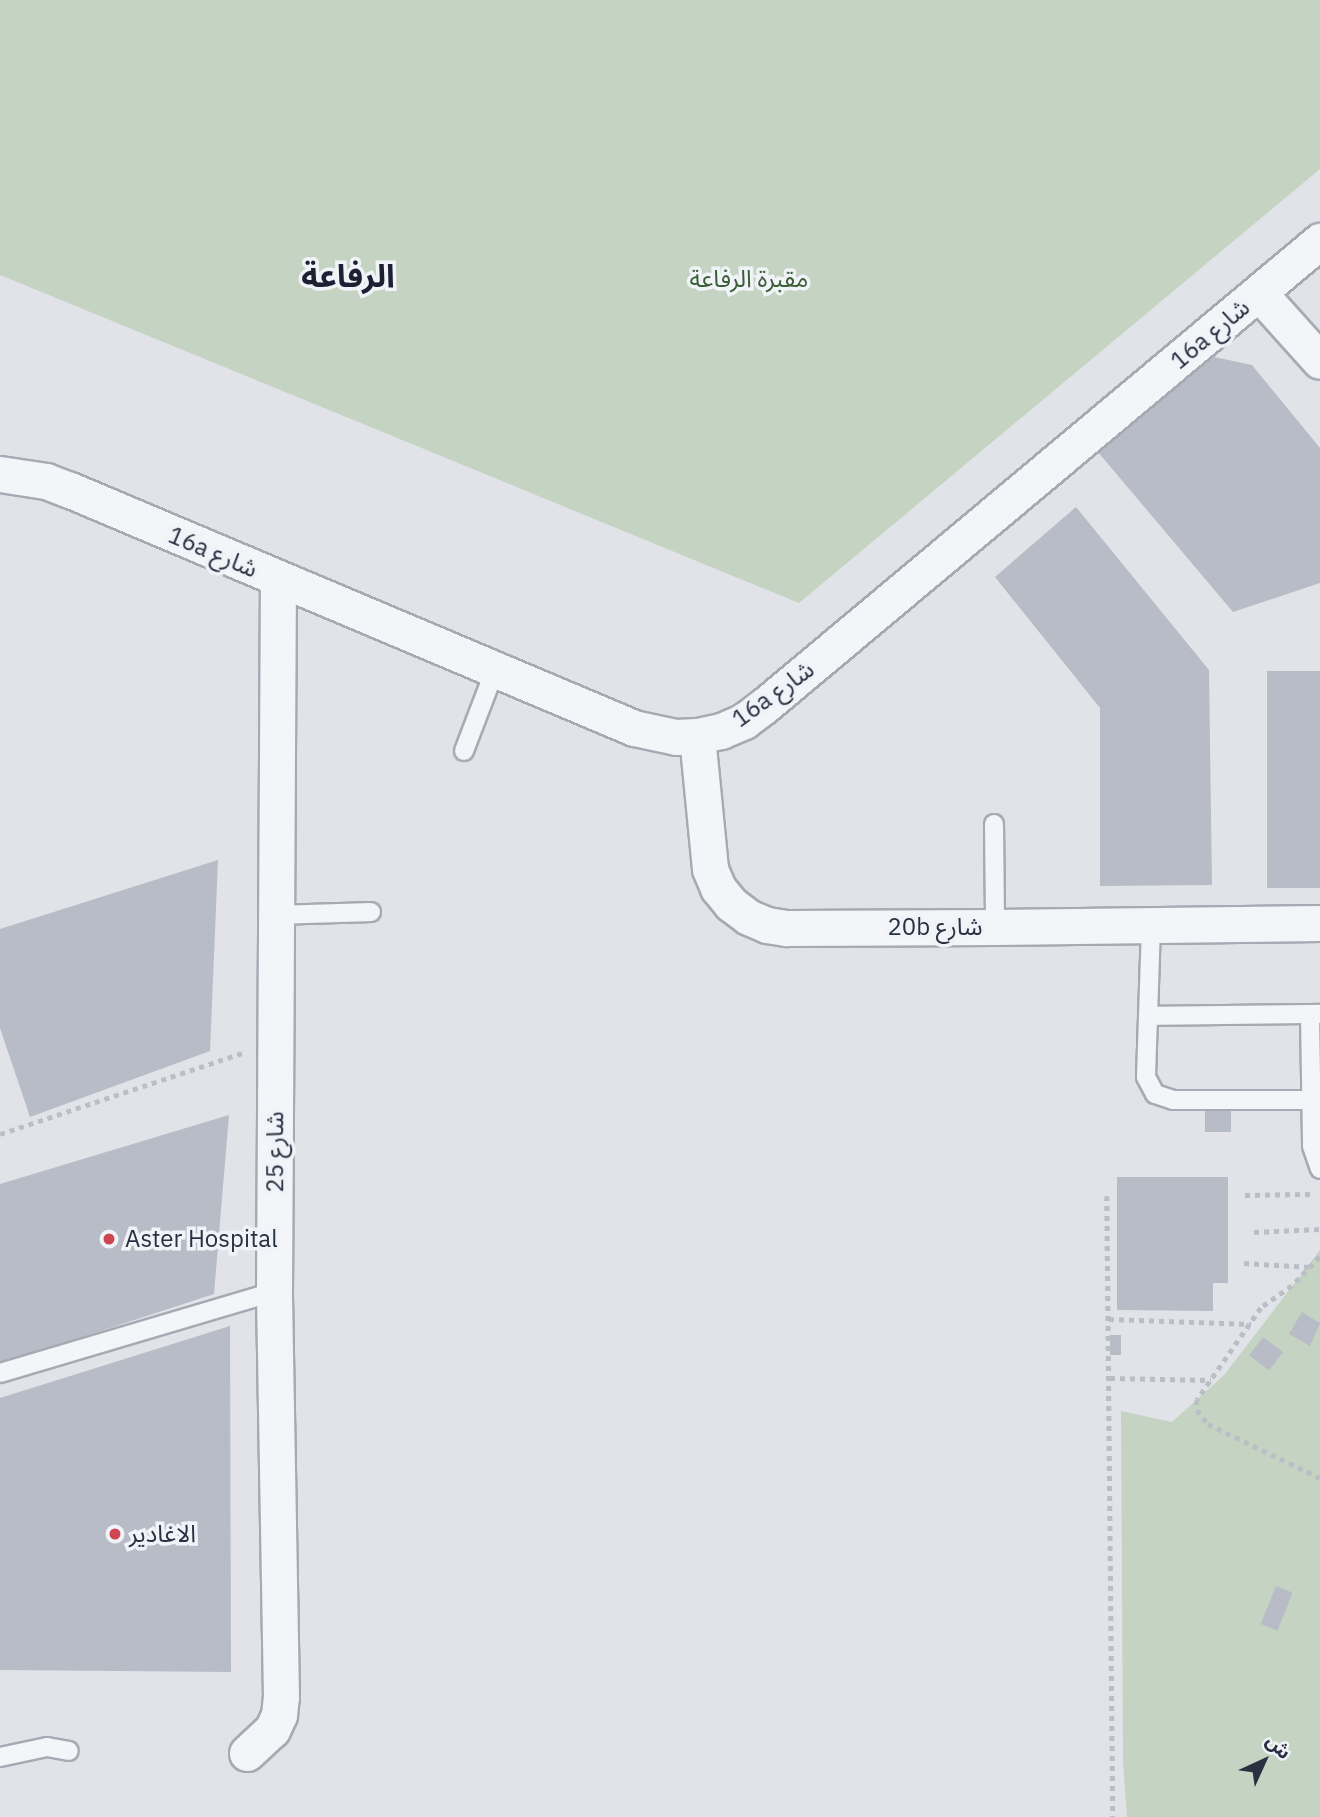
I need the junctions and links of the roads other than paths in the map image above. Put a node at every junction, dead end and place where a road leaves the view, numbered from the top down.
1 (1320, 241) edge
2 (1269, 285) junction
3 (1320, 329) edge
4 (1320, 361) edge
5 (0, 474) edge
6 (278, 580) junction
7 (495, 670) junction
8 (697, 736) junction
9 (464, 751) dead end
10 (994, 824) dead end
11 (371, 912) dead end
12 (276, 915) junction
13 (1320, 923) edge
14 (1151, 926) junction
15 (995, 928) junction
16 (1315, 1014) edge
17 (1148, 1016) junction
18 (1310, 1100) junction
19 (1320, 1169) edge
20 (274, 1292) junction
21 (0, 1373) edge
22 (69, 1751) dead end
23 (247, 1754) dead end
24 (0, 1757) edge

1 - 2 street, 16a شارع
2 - 3 street
2 - 4 street
2 - 8 street, 16a شارع
5 - 6 street, 16a شارع
6 - 7 street, 16a شارع
6 - 12 street, شارع 25
7 - 8 street, 16a شارع
7 - 9 lane
8 - 15 street, 20b شارع
10 - 15 lane
11 - 12 lane
12 - 20 street, شارع 25
13 - 14 street, 20b شارع
14 - 15 street, 20b شارع
14 - 17 lane
16 - 17 lane
16 - 18 lane
17 - 18 lane
18 - 19 lane
20 - 21 lane
20 - 23 street, شارع 25
22 - 24 lane

